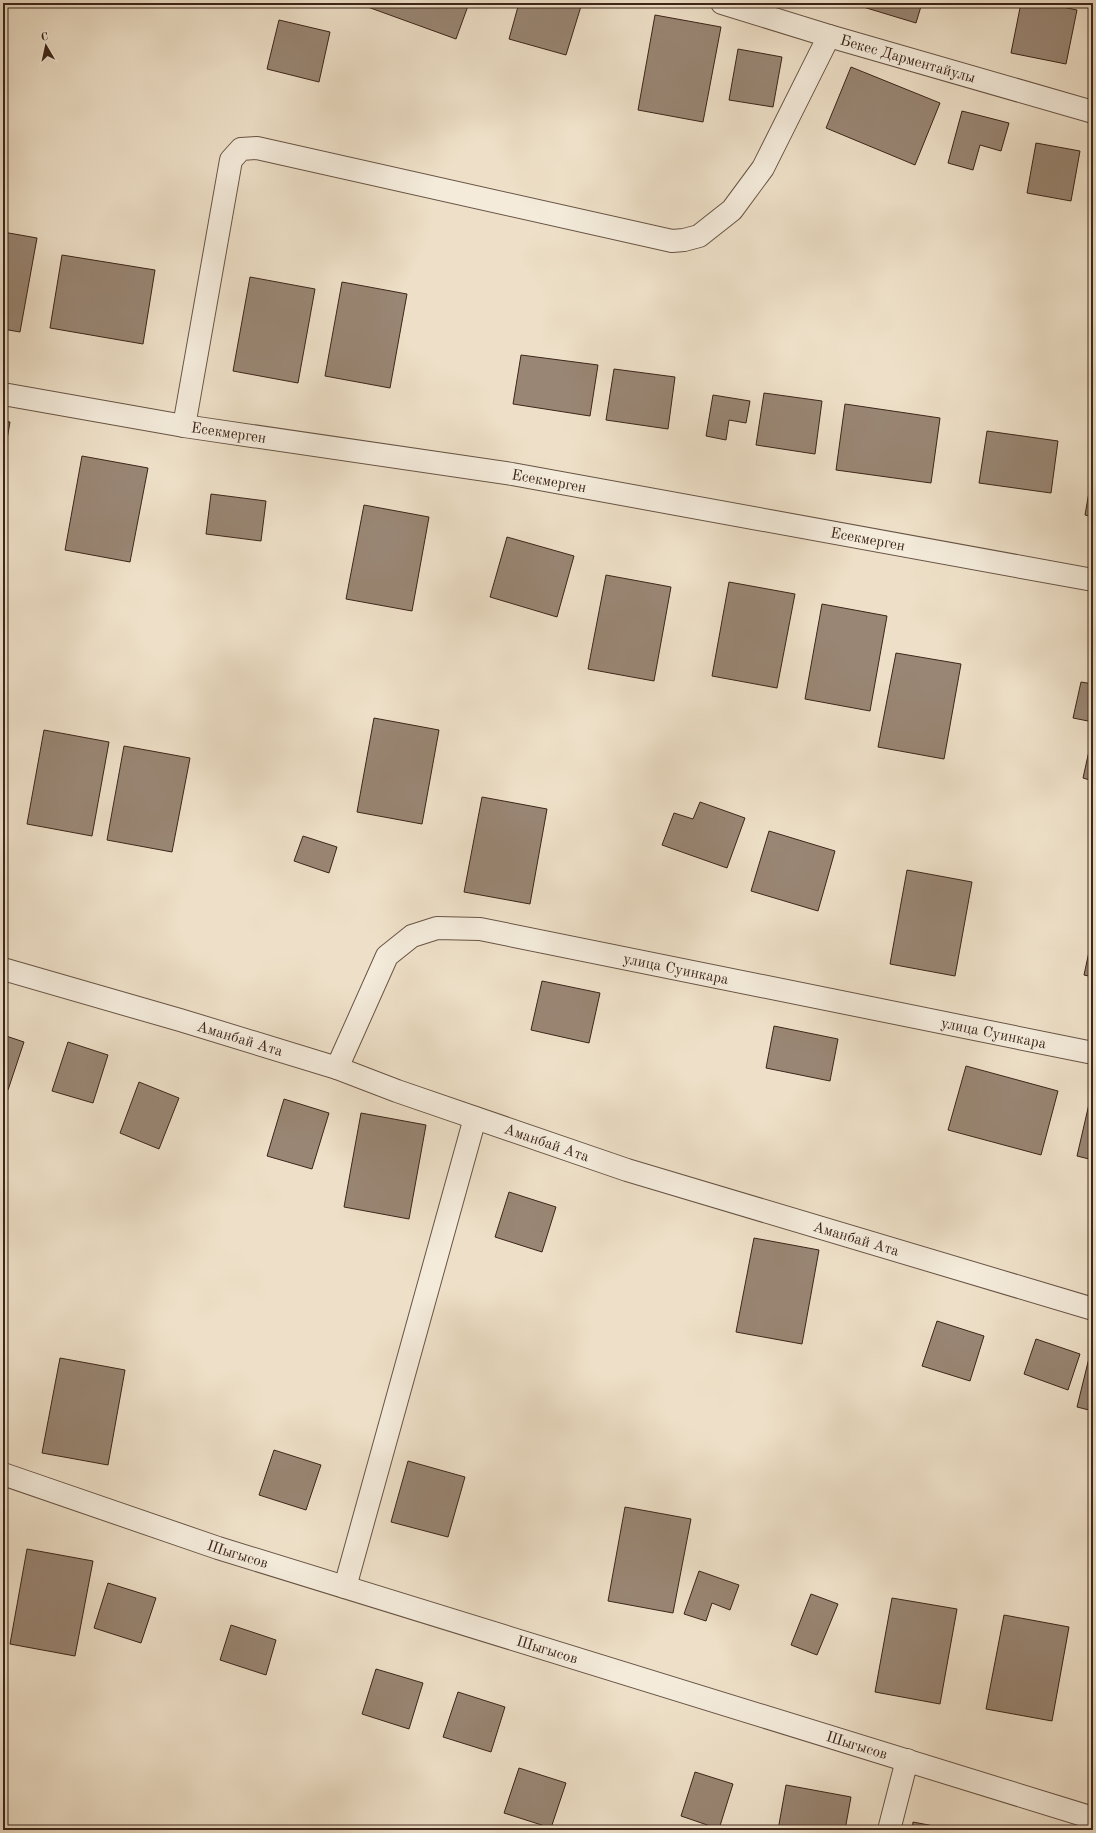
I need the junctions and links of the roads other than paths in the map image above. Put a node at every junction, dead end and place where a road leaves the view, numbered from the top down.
1 (722, 3) edge
2 (829, 36) junction
3 (1093, 112) edge
4 (3, 394) edge
5 (184, 426) junction
6 (1093, 580) edge
7 (3, 969) edge
8 (1093, 1053) edge
9 (337, 1068) junction
10 (475, 1118) junction
11 (1093, 1309) edge
12 (3, 1474) edge
13 (345, 1586) junction
14 (907, 1760) junction
15 (1093, 1818) edge
16 (888, 1830) edge

1 - 2 street, Бекес Дарментайулы
2 - 3 street, Бекес Дарментайулы
2 - 5 street
4 - 5 street, Eсекмерген
5 - 6 street, Eсекмерген
7 - 9 street, Аманбай Ата
8 - 9 street, улица Суинкара
9 - 10 street, Аманбай Ата
10 - 11 street, Аманбай Ата
10 - 13 street
12 - 13 street, Шыгысов
13 - 14 street, Шыгысов
14 - 15 street, Шыгысов
14 - 16 street

